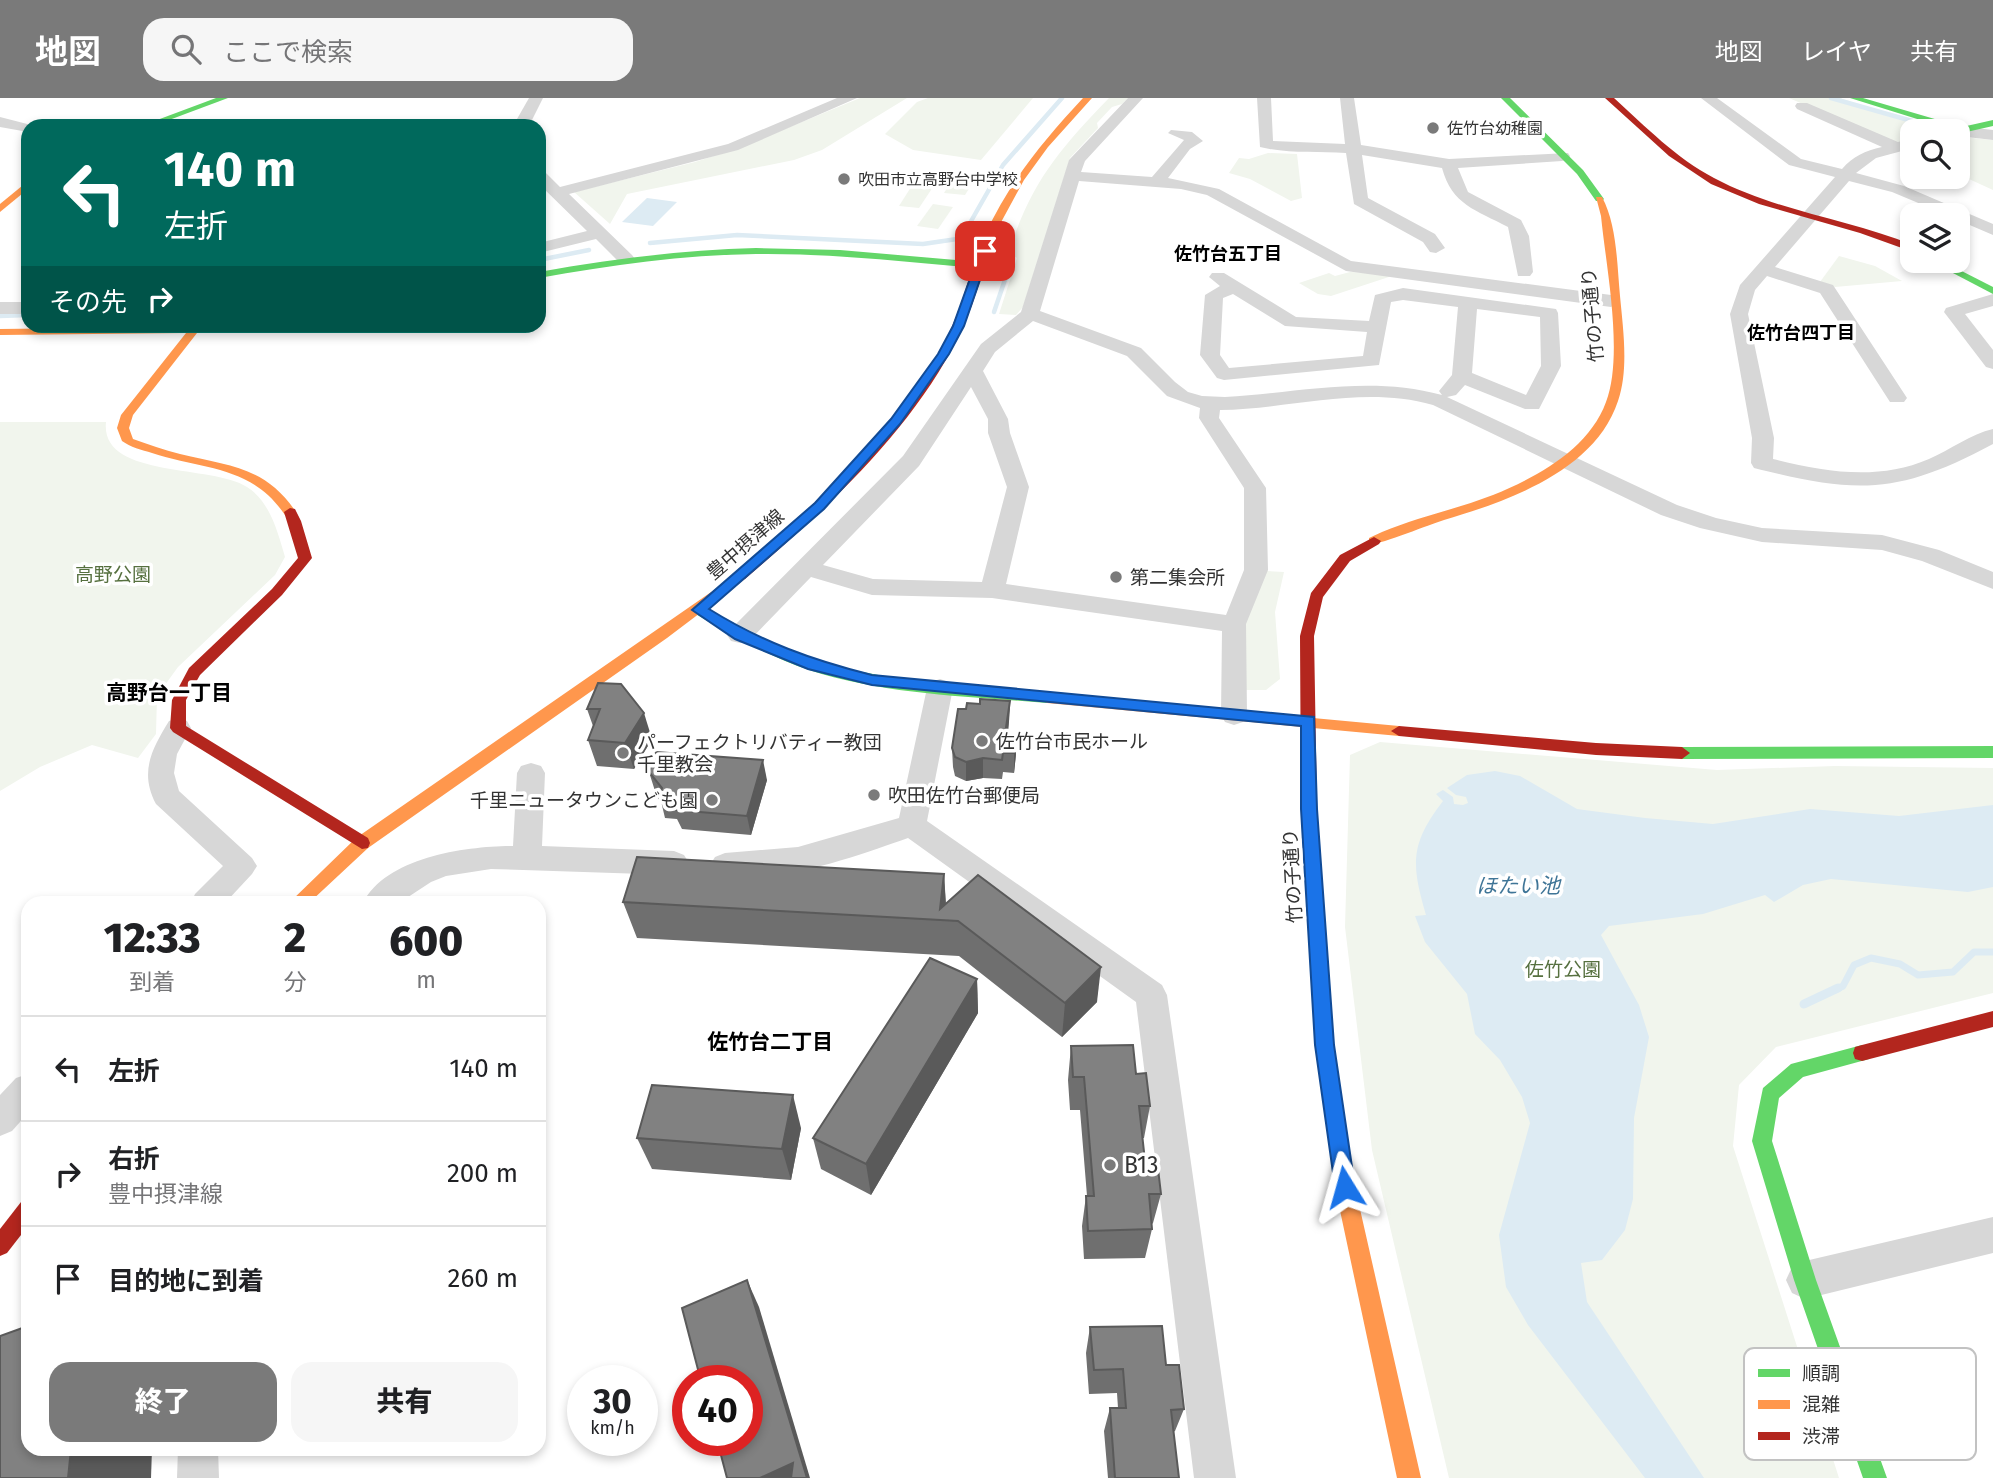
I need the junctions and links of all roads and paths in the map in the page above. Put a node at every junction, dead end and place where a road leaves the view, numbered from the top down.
1 (224, 98) edge
2 (537, 98) edge
3 (850, 98) edge
4 (1088, 98) edge
5 (1136, 98) edge
6 (1264, 98) edge
7 (1347, 98) edge
8 (1504, 98) edge
9 (1609, 98) edge
10 (1708, 98) edge
11 (1854, 98) edge
12 (1802, 106) dead end
13 (165, 119) edge
14 (526, 119) edge
15 (1921, 119) edge
16 (0, 122) edge
17 (1993, 123) edge
18 (21, 126) edge
19 (1970, 129) edge
20 (1970, 132) edge
21 (1176, 133) dead end
22 (1993, 135) edge
23 (1900, 146) edge
24 (1895, 147) junction
25 (1355, 149) junction
26 (1562, 156) junction
27 (1449, 163) junction
28 (1843, 175) junction
29 (1070, 176) junction
30 (546, 181) edge
31 (1156, 182) junction
32 (21, 190) edge
33 (558, 192) junction
34 (0, 209) edge
35 (1811, 213) junction
36 (1993, 230) edge
37 (600, 233) junction
38 (1900, 244) edge
39 (546, 245) edge
40 (1436, 248) dead end
41 (626, 259) junction
42 (979, 265) junction
43 (1763, 269) junction
44 (1524, 272) dead end
45 (1958, 273) edge
46 (546, 274) edge
47 (1214, 274) dead end
48 (1234, 287) junction
49 (1993, 291) edge
50 (1993, 300) edge
51 (1611, 301) junction
52 (1468, 303) junction
53 (0, 308) edge
54 (21, 308) edge
55 (1030, 314) junction
56 (1378, 327) junction
57 (0, 332) edge
58 (21, 332) edge
59 (192, 333) edge
60 (1993, 363) edge
61 (973, 370) junction
62 (1256, 371) junction
63 (1461, 376) junction
64 (1897, 398) dead end
65 (1269, 400) junction
66 (1440, 401) junction
67 (1211, 403) junction
68 (1993, 435) edge
69 (1566, 460) junction
70 (808, 568) junction
71 (1993, 581) edge
72 (992, 590) junction
73 (699, 610) junction
74 (1234, 624) junction
75 (740, 635) junction
76 (940, 688) junction
77 (1234, 715) junction
78 (1308, 721) junction
79 (178, 728) junction
80 (1993, 752) edge
81 (531, 773) dead end
82 (912, 825) junction
83 (362, 843) junction
84 (527, 857) junction
85 (213, 896) edge
86 (305, 896) edge
87 (388, 896) edge
88 (1993, 1019) edge
89 (21, 1097) edge
90 (0, 1120) edge
91 (21, 1218) edge
92 (1993, 1235) edge
93 (0, 1246) edge
94 (1805, 1280) junction
95 (1829, 1348) edge
96 (198, 1456) edge
97 (1869, 1460) edge
98 (198, 1478) edge
99 (1215, 1478) edge
100 (1409, 1478) edge
101 (1875, 1478) edge

1 - 13 street
2 - 14 street
3 - 33 street
4 - 42 street, 豊中摂津線
5 - 29 street
6 - 25 street
7 - 25 street
8 - 26 street, 竹の子通り
9 - 35 street
10 - 28 street
11 - 15 street
12 - 24 street
16 - 18 street
17 - 19 street
20 - 22 street
21 - 31 street
23 - 24 street
24 - 28 street
25 - 27 street
25 - 40 street
26 - 27 street
26 - 51 street, 竹の子通り
27 - 44 street
28 - 35 street
28 - 36 street
29 - 31 street
29 - 55 street
30 - 33 street
31 - 51 street
32 - 34 street
33 - 37 street
35 - 38 street
35 - 43 street
37 - 39 street
37 - 41 street
41 - 42 street
41 - 46 street
42 - 73 street, 豊中摂津線
43 - 64 street
43 - 68 street
45 - 49 street
47 - 48 street
48 - 56 street
48 - 62 street
50 - 60 street
51 - 69 street, 竹の子通り
52 - 56 street
52 - 63 street
52 - 63 street
53 - 54 street
55 - 61 street
55 - 67 street
56 - 62 street
57 - 58 street
59 - 79 street
61 - 70 street
61 - 72 street
62 - 65 street
63 - 66 street
65 - 66 street
65 - 67 street
66 - 69 street
67 - 74 street
69 - 71 street
69 - 78 street, 竹の子通り
70 - 72 street
70 - 75 street
72 - 74 street
73 - 75 street
73 - 83 street, 豊中摂津線
74 - 77 street
75 - 76 street
76 - 77 street
76 - 82 street
77 - 78 street
78 - 80 street
78 - 100 street, 竹の子通り
79 - 83 street
79 - 85 street
81 - 84 street
82 - 84 street
82 - 99 street
83 - 86 street, 豊中摂津線
84 - 87 street
88 - 94 street
89 - 90 street
91 - 93 street
92 - 94 street
94 - 95 street
96 - 98 street
97 - 101 street

